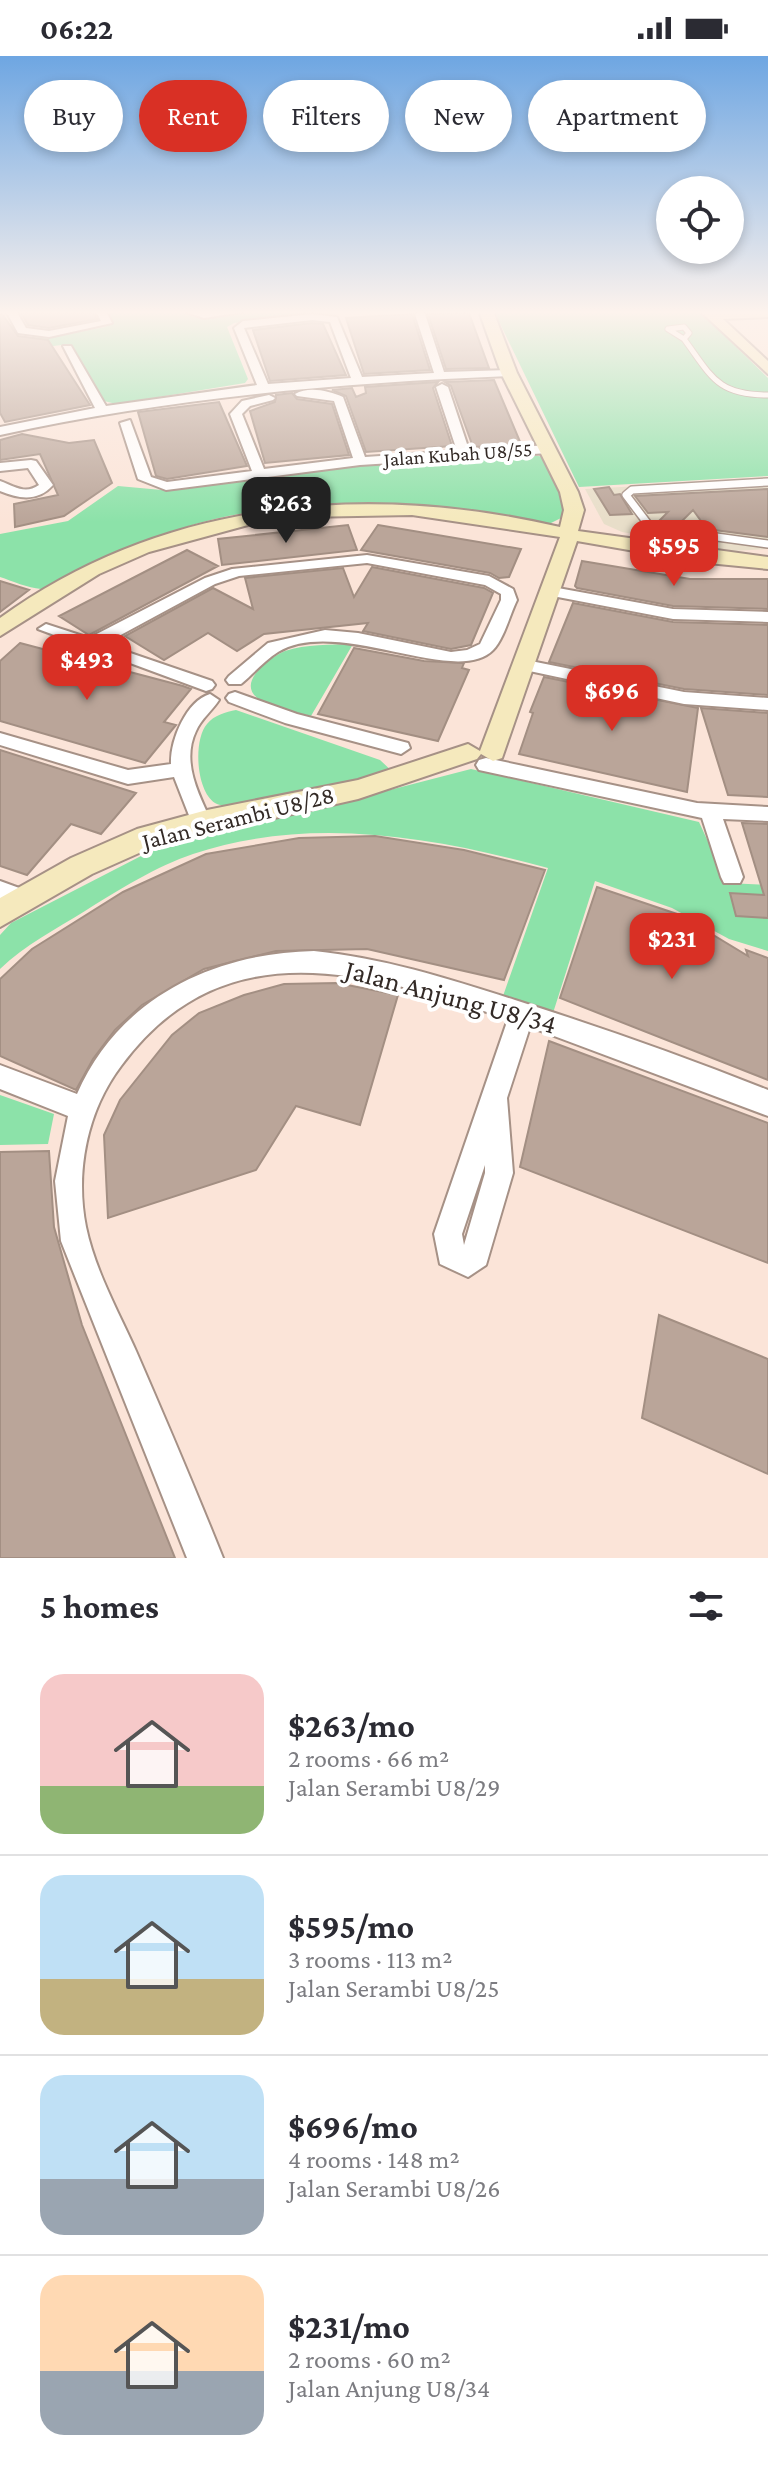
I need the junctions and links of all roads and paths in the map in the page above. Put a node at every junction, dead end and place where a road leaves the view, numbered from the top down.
1 (86, 381) edge
2 (261, 381) edge
3 (329, 381) edge
4 (441, 381) edge
5 (513, 381) edge
6 (716, 381) edge
7 (263, 386) junction
8 (768, 395) edge
9 (102, 410) junction
10 (126, 423) dead end
11 (2, 427) edge
12 (549, 449) junction
13 (463, 451) junction
14 (360, 461) junction
15 (0, 467) edge
16 (259, 472) junction
17 (768, 482) edge
18 (0, 485) edge
19 (569, 534) junction
20 (765, 550) edge
21 (768, 555) edge
22 (547, 591) junction
23 (768, 617) edge
24 (2, 626) edge
25 (46, 629) dead end
26 (91, 644) junction
27 (526, 665) junction
28 (235, 689) junction
29 (208, 692) junction
30 (768, 704) edge
31 (0, 739) edge
32 (401, 748) dead end
33 (483, 756) junction
34 (180, 769) junction
35 (710, 811) junction
36 (768, 814) edge
37 (202, 823) junction
38 (732, 877) dead end
39 (12, 895) edge
40 (0, 914) edge
41 (522, 1013) junction
42 (0, 1077) edge
43 (495, 1102) dead end
44 (768, 1103) edge
45 (83, 1109) junction
46 (205, 1558) edge

1 - 9 street
2 - 7 street
3 - 7 street
4 - 13 street
5 - 12 street
6 - 8 lane
7 - 9 street
9 - 11 street
10 - 16 street, Jalan Kubah U8/55
12 - 13 street, Jalan Kubah U8/55
12 - 19 street
13 - 14 street, Jalan Kubah U8/55
14 - 16 street, Jalan Kubah U8/55
14 - 16 street
15 - 18 street
17 - 20 lane
19 - 20 street
19 - 22 street
19 - 24 street
20 - 21 lane
22 - 23 street
22 - 27 street
25 - 26 street
26 - 28 street
26 - 29 street
27 - 30 street
27 - 33 street
28 - 29 street
28 - 32 street
29 - 34 street
31 - 34 street
33 - 35 street
33 - 37 street, Jalan Serambi U8/28
34 - 37 street
35 - 36 street
35 - 38 street
37 - 39 street, Jalan Serambi U8/28
39 - 40 street, Jalan Serambi U8/28
41 - 43 street
41 - 44 street, Jalan Anjung U8/34
41 - 45 street, Jalan Anjung U8/34
42 - 45 street
45 - 46 street, Jalan Anjung U8/34

